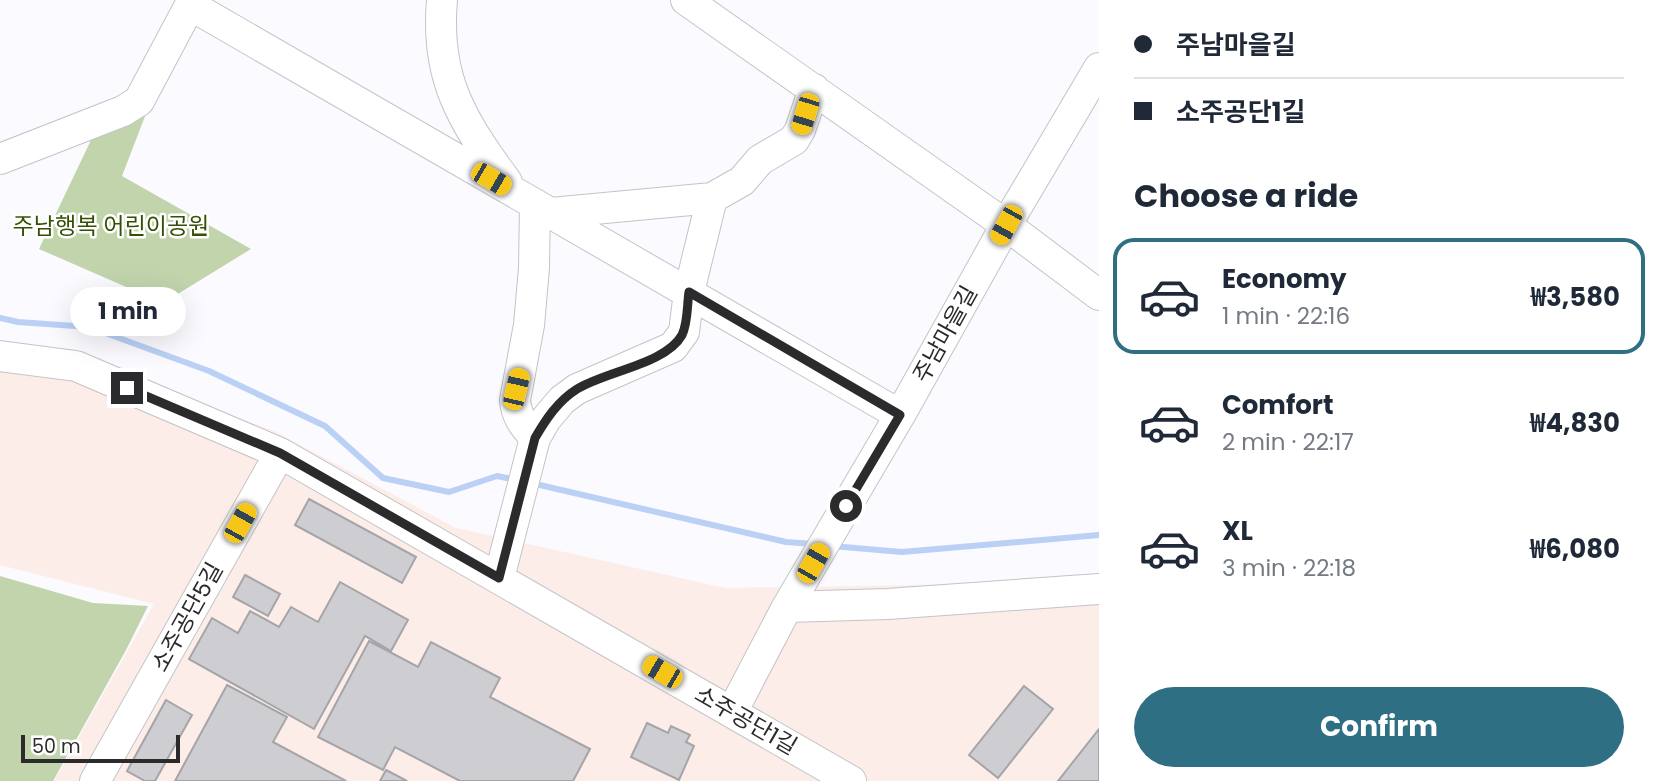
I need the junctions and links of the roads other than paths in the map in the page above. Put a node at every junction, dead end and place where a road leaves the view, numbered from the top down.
1 (442, 0) edge
2 (686, 0) edge
3 (192, 2) edge
4 (1099, 68) edge
5 (814, 89) junction
6 (0, 159) edge
7 (712, 198) junction
8 (534, 203) junction
9 (1006, 225) junction
10 (689, 292) junction
11 (1099, 295) edge
12 (0, 356) edge
13 (900, 415) junction
14 (535, 438) junction
15 (280, 453) junction
16 (499, 578) junction
17 (1099, 589) edge
18 (795, 595) junction
19 (732, 712) junction
20 (809, 770) edge
21 (95, 781) edge
22 (851, 781) edge

1 - 8 street
2 - 5 street
3 - 6 street
3 - 8 street
4 - 9 street, 주남마을길
5 - 7 street
5 - 9 street
7 - 8 street
7 - 10 street
8 - 10 street
8 - 14 street
9 - 11 street
9 - 13 street, 주남마을길
10 - 13 street
10 - 14 street
12 - 15 street, 소주공단1길
13 - 18 street, 주남마을길
14 - 16 street
15 - 16 street, 소주공단1길
15 - 21 street, 소주공단5길
16 - 19 street, 소주공단1길
17 - 18 street
18 - 19 street, 주남마을길
19 - 20 street, 소주공단1길
20 - 22 street, 소주공단1길

